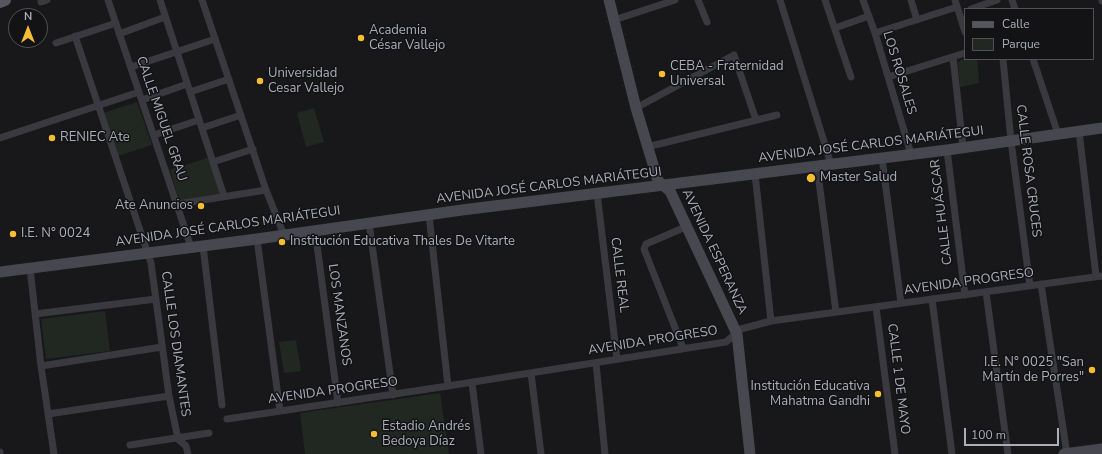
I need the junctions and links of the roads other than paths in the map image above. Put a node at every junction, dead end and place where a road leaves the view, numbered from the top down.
1 (5, 0) edge
2 (108, 0) edge
3 (160, 0) edge
4 (202, 0) edge
5 (609, 0) edge
6 (675, 0) edge
7 (698, 0) edge
8 (780, 0) edge
9 (825, 0) edge
10 (863, 0) edge
11 (911, 0) edge
12 (997, 0) edge
13 (0, 2) edge
14 (959, 8) edge
15 (974, 8) edge
16 (869, 16) junction
17 (166, 17) junction
18 (614, 20) junction
19 (917, 20) junction
20 (707, 22) dead end
21 (116, 23) junction
22 (834, 28) junction
23 (964, 28) edge
24 (875, 33) junction
25 (120, 34) junction
26 (75, 36) junction
27 (215, 40) junction
28 (56, 43) dead end
29 (177, 52) junction
30 (964, 53) edge
31 (953, 57) junction
32 (1003, 60) edge
33 (1033, 60) edge
34 (131, 67) junction
35 (851, 77) dead end
36 (888, 77) junction
37 (229, 79) junction
38 (187, 84) junction
39 (139, 92) junction
40 (190, 92) junction
41 (142, 100) junction
42 (98, 105) junction
43 (636, 108) junction
44 (241, 115) junction
45 (777, 115) dead end
46 (199, 120) junction
47 (756, 120) junction
48 (202, 128) junction
49 (1102, 128) edge
50 (1078, 131) junction
51 (1058, 134) junction
52 (154, 135) junction
53 (0, 138) edge
54 (1011, 141) junction
55 (647, 147) junction
56 (963, 147) junction
57 (253, 149) junction
58 (947, 150) junction
59 (910, 154) junction
60 (882, 158) junction
61 (213, 162) junction
62 (831, 164) junction
63 (817, 166) junction
64 (755, 174) junction
65 (664, 186) junction
66 (266, 190) junction
67 (597, 194) junction
68 (224, 196) junction
69 (178, 204) junction
70 (429, 215) junction
71 (369, 223) junction
72 (688, 226) junction
73 (315, 230) junction
74 (284, 235) junction
75 (257, 239) junction
76 (203, 246) junction
77 (191, 247) junction
78 (148, 252) junction
79 (30, 268) junction
80 (0, 272) edge
81 (1099, 276) edge
82 (1041, 284) junction
83 (1030, 286) junction
84 (986, 292) junction
85 (964, 294) junction
86 (156, 299) junction
87 (932, 299) junction
88 (901, 303) junction
89 (876, 306) junction
90 (836, 312) junction
91 (35, 314) junction
92 (771, 321) junction
93 (737, 334) junction
94 (162, 347) junction
95 (684, 348) junction
96 (617, 359) junction
97 (596, 363) junction
98 (41, 366) junction
99 (531, 373) junction
100 (472, 383) junction
101 (448, 386) junction
102 (393, 395) junction
103 (169, 396) junction
104 (338, 403) junction
105 (222, 405) dead end
106 (280, 411) junction
107 (48, 414) junction
108 (227, 419) dead end
109 (209, 433) dead end
110 (178, 439) junction
111 (130, 445) dead end
112 (1102, 449) edge
113 (54, 454) edge
114 (188, 454) edge
115 (481, 454) edge
116 (541, 454) edge
117 (605, 454) edge
118 (750, 454) edge
119 (895, 454) edge
120 (952, 454) edge
121 (1008, 454) edge
122 (1064, 454) edge
123 (1067, 454) edge

1 - 13 main road
2 - 21 street, CALLE MIGUEL GRAU
3 - 17 street
4 - 27 street
5 - 18 street, AVENIDA ESPERANZA
6 - 18 street
7 - 20 street
8 - 62 street
9 - 22 street
10 - 16 street, LOS ROSALES
11 - 19 street
12 - 15 street
14 - 19 street
14 - 23 street
16 - 22 street
16 - 24 street, LOS ROSALES
17 - 25 street
17 - 29 street
18 - 43 street, AVENIDA ESPERANZA
19 - 24 street
21 - 25 street, CALLE MIGUEL GRAU
21 - 26 street
22 - 35 street
24 - 36 street, LOS ROSALES
25 - 34 street, CALLE MIGUEL GRAU
26 - 28 street
26 - 42 street, CALLE LOS DIAMANTES
27 - 29 street
27 - 37 street
29 - 34 street
29 - 38 street
30 - 31 street
31 - 36 street
31 - 56 street
32 - 54 street, CALLE ROSA CRUCES
33 - 51 street
34 - 39 street, CALLE MIGUEL GRAU
36 - 59 street, LOS ROSALES
37 - 40 street
37 - 44 street
38 - 40 street
38 - 41 street
39 - 41 street, CALLE MIGUEL GRAU
39 - 42 street
40 - 46 street
41 - 52 street, CALLE MIGUEL GRAU
42 - 53 street
42 - 78 street, CALLE LOS DIAMANTES
43 - 47 street
43 - 55 street, AVENIDA ESPERANZA
44 - 48 street
44 - 57 street
45 - 47 street
46 - 48 street
46 - 52 street
47 - 55 street
48 - 61 street
49 - 50 street, AVENIDA JOSÉ CARLOS MARIÁTEGUI
50 - 51 street, AVENIDA JOSÉ CARLOS MARIÁTEGUI
50 - 81 street
51 - 54 street, AVENIDA JOSÉ CARLOS MARIÁTEGUI
52 - 69 street, CALLE MIGUEL GRAU
54 - 56 street, AVENIDA JOSÉ CARLOS MARIÁTEGUI
54 - 83 street, CALLE ROSA CRUCES
55 - 65 street, AVENIDA ESPERANZA
56 - 58 street, AVENIDA JOSÉ CARLOS MARIÁTEGUI
57 - 61 street
57 - 66 street
58 - 59 street, AVENIDA JOSÉ CARLOS MARIÁTEGUI
58 - 85 street, CALLE HUÁSCAR
59 - 60 street, AVENIDA JOSÉ CARLOS MARIÁTEGUI
60 - 62 street, AVENIDA JOSÉ CARLOS MARIÁTEGUI
60 - 88 street
61 - 68 street
62 - 63 street, AVENIDA JOSÉ CARLOS MARIÁTEGUI
63 - 64 street, AVENIDA JOSÉ CARLOS MARIÁTEGUI
63 - 90 street
64 - 65 street, AVENIDA JOSÉ CARLOS MARIÁTEGUI
64 - 92 street
65 - 67 street, AVENIDA JOSÉ CARLOS MARIÁTEGUI
65 - 72 street, AVENIDA ESPERANZA
66 - 68 street
66 - 74 street
67 - 70 street, AVENIDA JOSÉ CARLOS MARIÁTEGUI
67 - 96 street, CALLE REAL
68 - 69 street
69 - 77 street, CALLE MIGUEL GRAU
70 - 71 street, AVENIDA JOSÉ CARLOS MARIÁTEGUI
70 - 101 street
71 - 73 street, AVENIDA JOSÉ CARLOS MARIÁTEGUI
71 - 102 street
72 - 93 street, AVENIDA ESPERANZA
72 - 95 street
73 - 74 street, AVENIDA JOSÉ CARLOS MARIÁTEGUI
73 - 104 street, LOS MANZANOS
74 - 75 street, AVENIDA JOSÉ CARLOS MARIÁTEGUI
75 - 76 street, AVENIDA JOSÉ CARLOS MARIÁTEGUI
75 - 106 street
76 - 77 street, AVENIDA JOSÉ CARLOS MARIÁTEGUI
76 - 105 street
77 - 78 street, AVENIDA JOSÉ CARLOS MARIÁTEGUI
78 - 79 street, AVENIDA JOSÉ CARLOS MARIÁTEGUI
78 - 86 street, CALLE LOS DIAMANTES
79 - 80 street, AVENIDA JOSÉ CARLOS MARIÁTEGUI
79 - 91 street
81 - 82 street, AVENIDA PROGRESO
82 - 83 street, AVENIDA PROGRESO
82 - 123 street
83 - 84 street, AVENIDA PROGRESO
84 - 85 street, AVENIDA PROGRESO
84 - 121 street
85 - 87 street, AVENIDA PROGRESO
86 - 91 street
86 - 94 street, CALLE LOS DIAMANTES
87 - 88 street, AVENIDA PROGRESO
87 - 120 street
88 - 89 street, AVENIDA PROGRESO
89 - 90 street, AVENIDA PROGRESO
89 - 119 street, CALLE 1 DE MAYO
90 - 92 street, AVENIDA PROGRESO
91 - 98 street
92 - 93 street, AVENIDA PROGRESO
93 - 95 street, AVENIDA PROGRESO
93 - 118 street, AVENIDA ESPERANZA
94 - 98 street
94 - 103 street, CALLE LOS DIAMANTES
95 - 96 street, AVENIDA PROGRESO
96 - 97 street, AVENIDA PROGRESO
97 - 99 street, AVENIDA PROGRESO
97 - 117 street
98 - 107 street
99 - 100 street, AVENIDA PROGRESO
99 - 116 street
100 - 101 street, AVENIDA PROGRESO
100 - 115 street
101 - 102 street, AVENIDA PROGRESO
102 - 104 street, AVENIDA PROGRESO
103 - 107 street
103 - 110 street, CALLE LOS DIAMANTES
104 - 106 street, AVENIDA PROGRESO
106 - 108 street, AVENIDA PROGRESO
107 - 113 street
109 - 110 street
110 - 111 street
110 - 114 street
112 - 123 street
122 - 123 street

